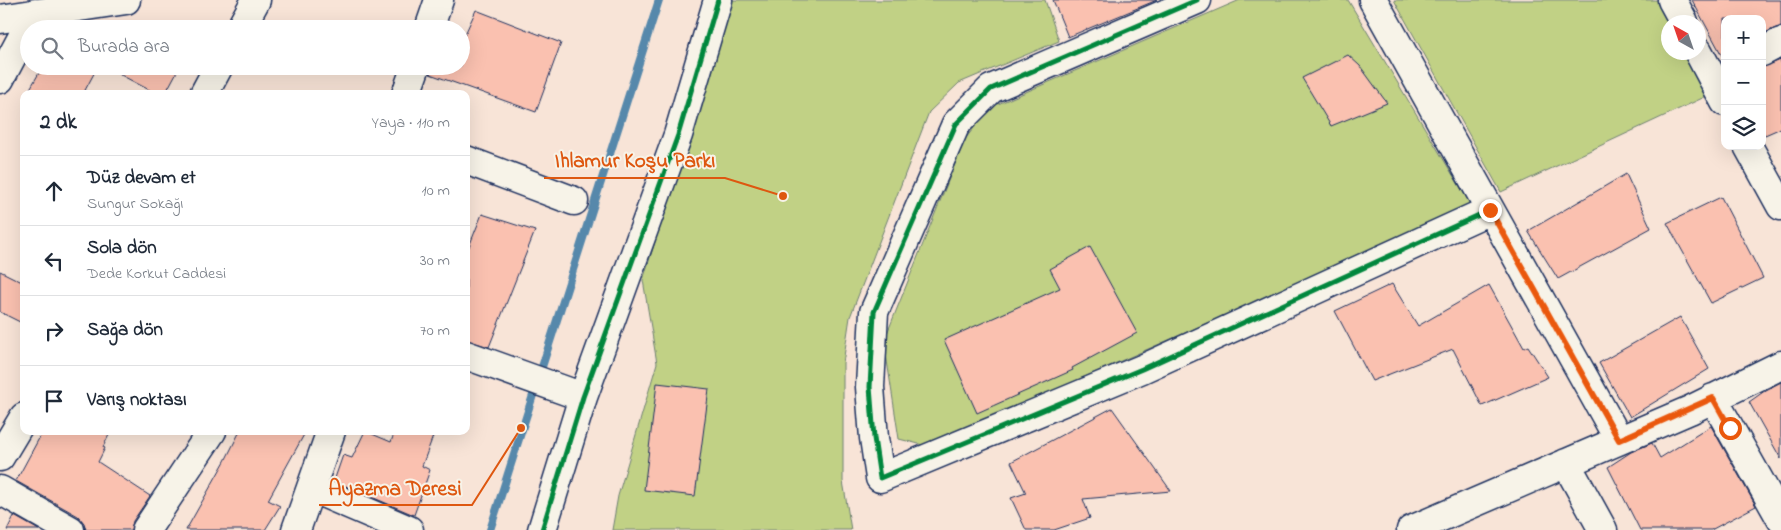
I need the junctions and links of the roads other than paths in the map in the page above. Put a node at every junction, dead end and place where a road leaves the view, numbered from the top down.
1 (126, 0) edge
2 (256, 0) edge
3 (438, 0) edge
4 (718, 0) edge
5 (1197, 0) edge
6 (1373, 0) edge
7 (1672, 0) edge
8 (35, 14) junction
9 (1680, 15) edge
10 (0, 19) edge
11 (32, 20) edge
12 (245, 20) edge
13 (432, 20) edge
14 (20, 42) edge
15 (1781, 42) edge
16 (1766, 50) edge
17 (1704, 60) edge
18 (214, 75) edge
19 (413, 75) edge
20 (0, 79) edge
21 (1721, 85) edge
22 (206, 90) edge
23 (407, 90) edge
24 (1750, 150) edge
25 (470, 161) edge
26 (574, 200) dead end
27 (1781, 206) edge
28 (1490, 210) junction
29 (470, 356) edge
30 (1781, 365) edge
31 (583, 397) junction
32 (1713, 398) junction
33 (20, 424) edge
34 (209, 435) edge
35 (330, 435) edge
36 (1619, 440) junction
37 (0, 457) edge
38 (1566, 463) junction
39 (311, 488) junction
40 (0, 490) edge
41 (1781, 520) edge
42 (70, 530) edge
43 (146, 530) edge
44 (296, 530) edge
45 (409, 530) edge
46 (542, 530) edge
47 (1411, 530) edge
48 (1603, 530) edge

1 - 8 street
2 - 12 street
3 - 13 street
4 - 31 street
5 - 28 street
6 - 28 street
7 - 9 street
8 - 10 street
8 - 11 street
14 - 20 street
15 - 16 street
17 - 21 street
18 - 22 street
19 - 23 street
24 - 27 street
25 - 26 street
28 - 36 street
29 - 31 street
30 - 32 street
31 - 46 street
32 - 36 street
32 - 41 street
33 - 37 street
34 - 43 street
35 - 39 street
36 - 38 street
38 - 47 street
38 - 48 street
39 - 44 street
39 - 45 street
40 - 42 street

